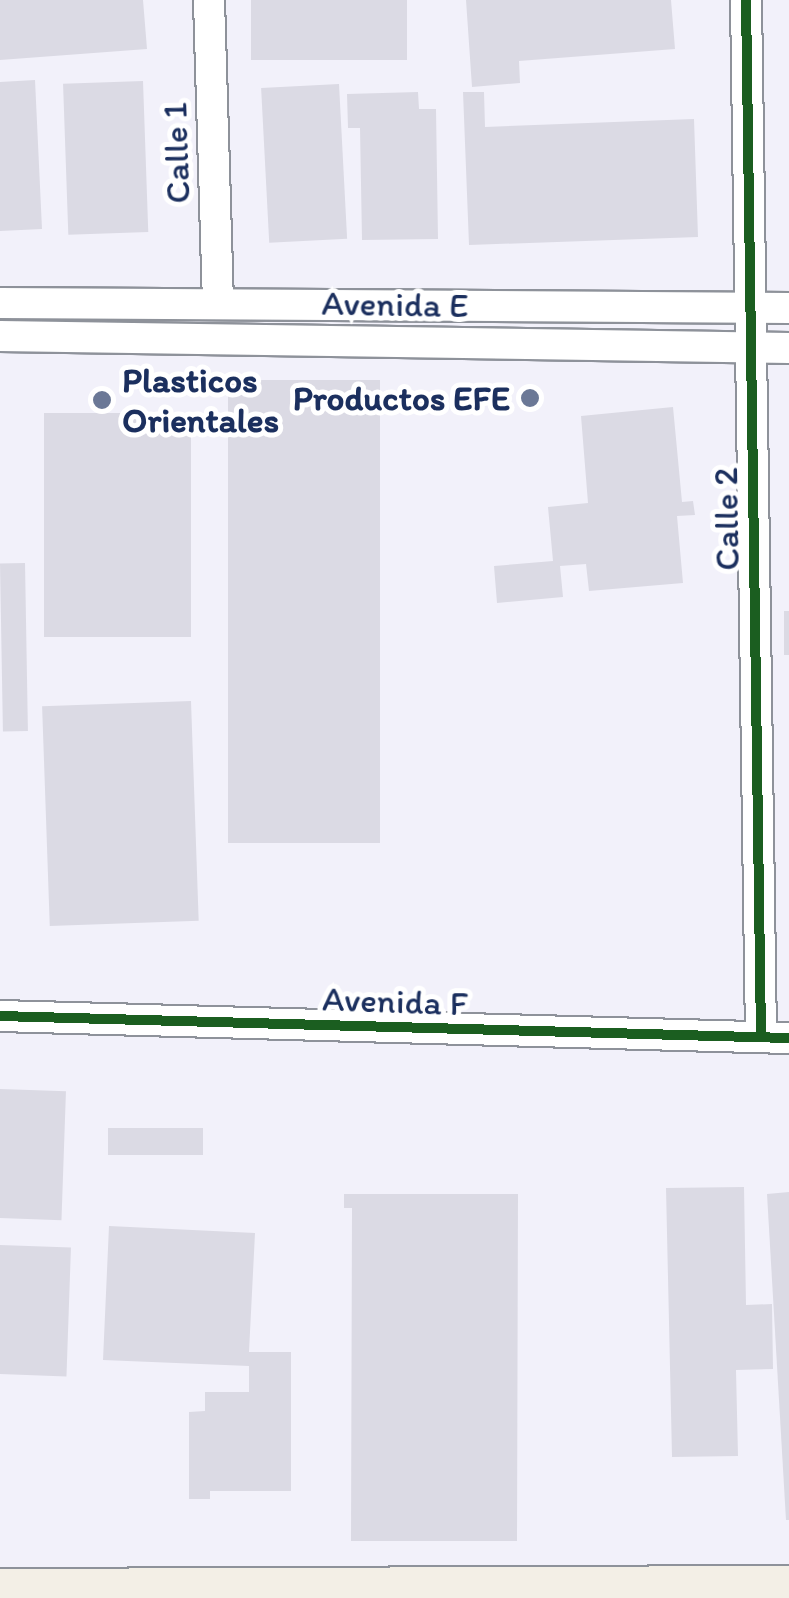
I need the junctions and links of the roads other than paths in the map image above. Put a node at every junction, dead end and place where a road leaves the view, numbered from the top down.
1 (210, 0) edge
2 (746, 0) edge
3 (0, 303) edge
4 (218, 304) junction
5 (750, 307) junction
6 (789, 308) edge
7 (0, 336) edge
8 (751, 348) junction
9 (789, 348) edge
10 (0, 1016) edge
11 (775, 1037) edge
12 (789, 1585) edge
13 (0, 1588) edge

1 - 4 street, Calle 1
2 - 5 street, Calle 2
3 - 4 street, Avenida E
4 - 5 street, Avenida E
5 - 6 street, Avenida E
5 - 8 street, Calle 2
7 - 8 street, Avenida E
8 - 9 street, Avenida E
8 - 11 street, Calle 2
10 - 11 street, Avenida F
12 - 13 main road

